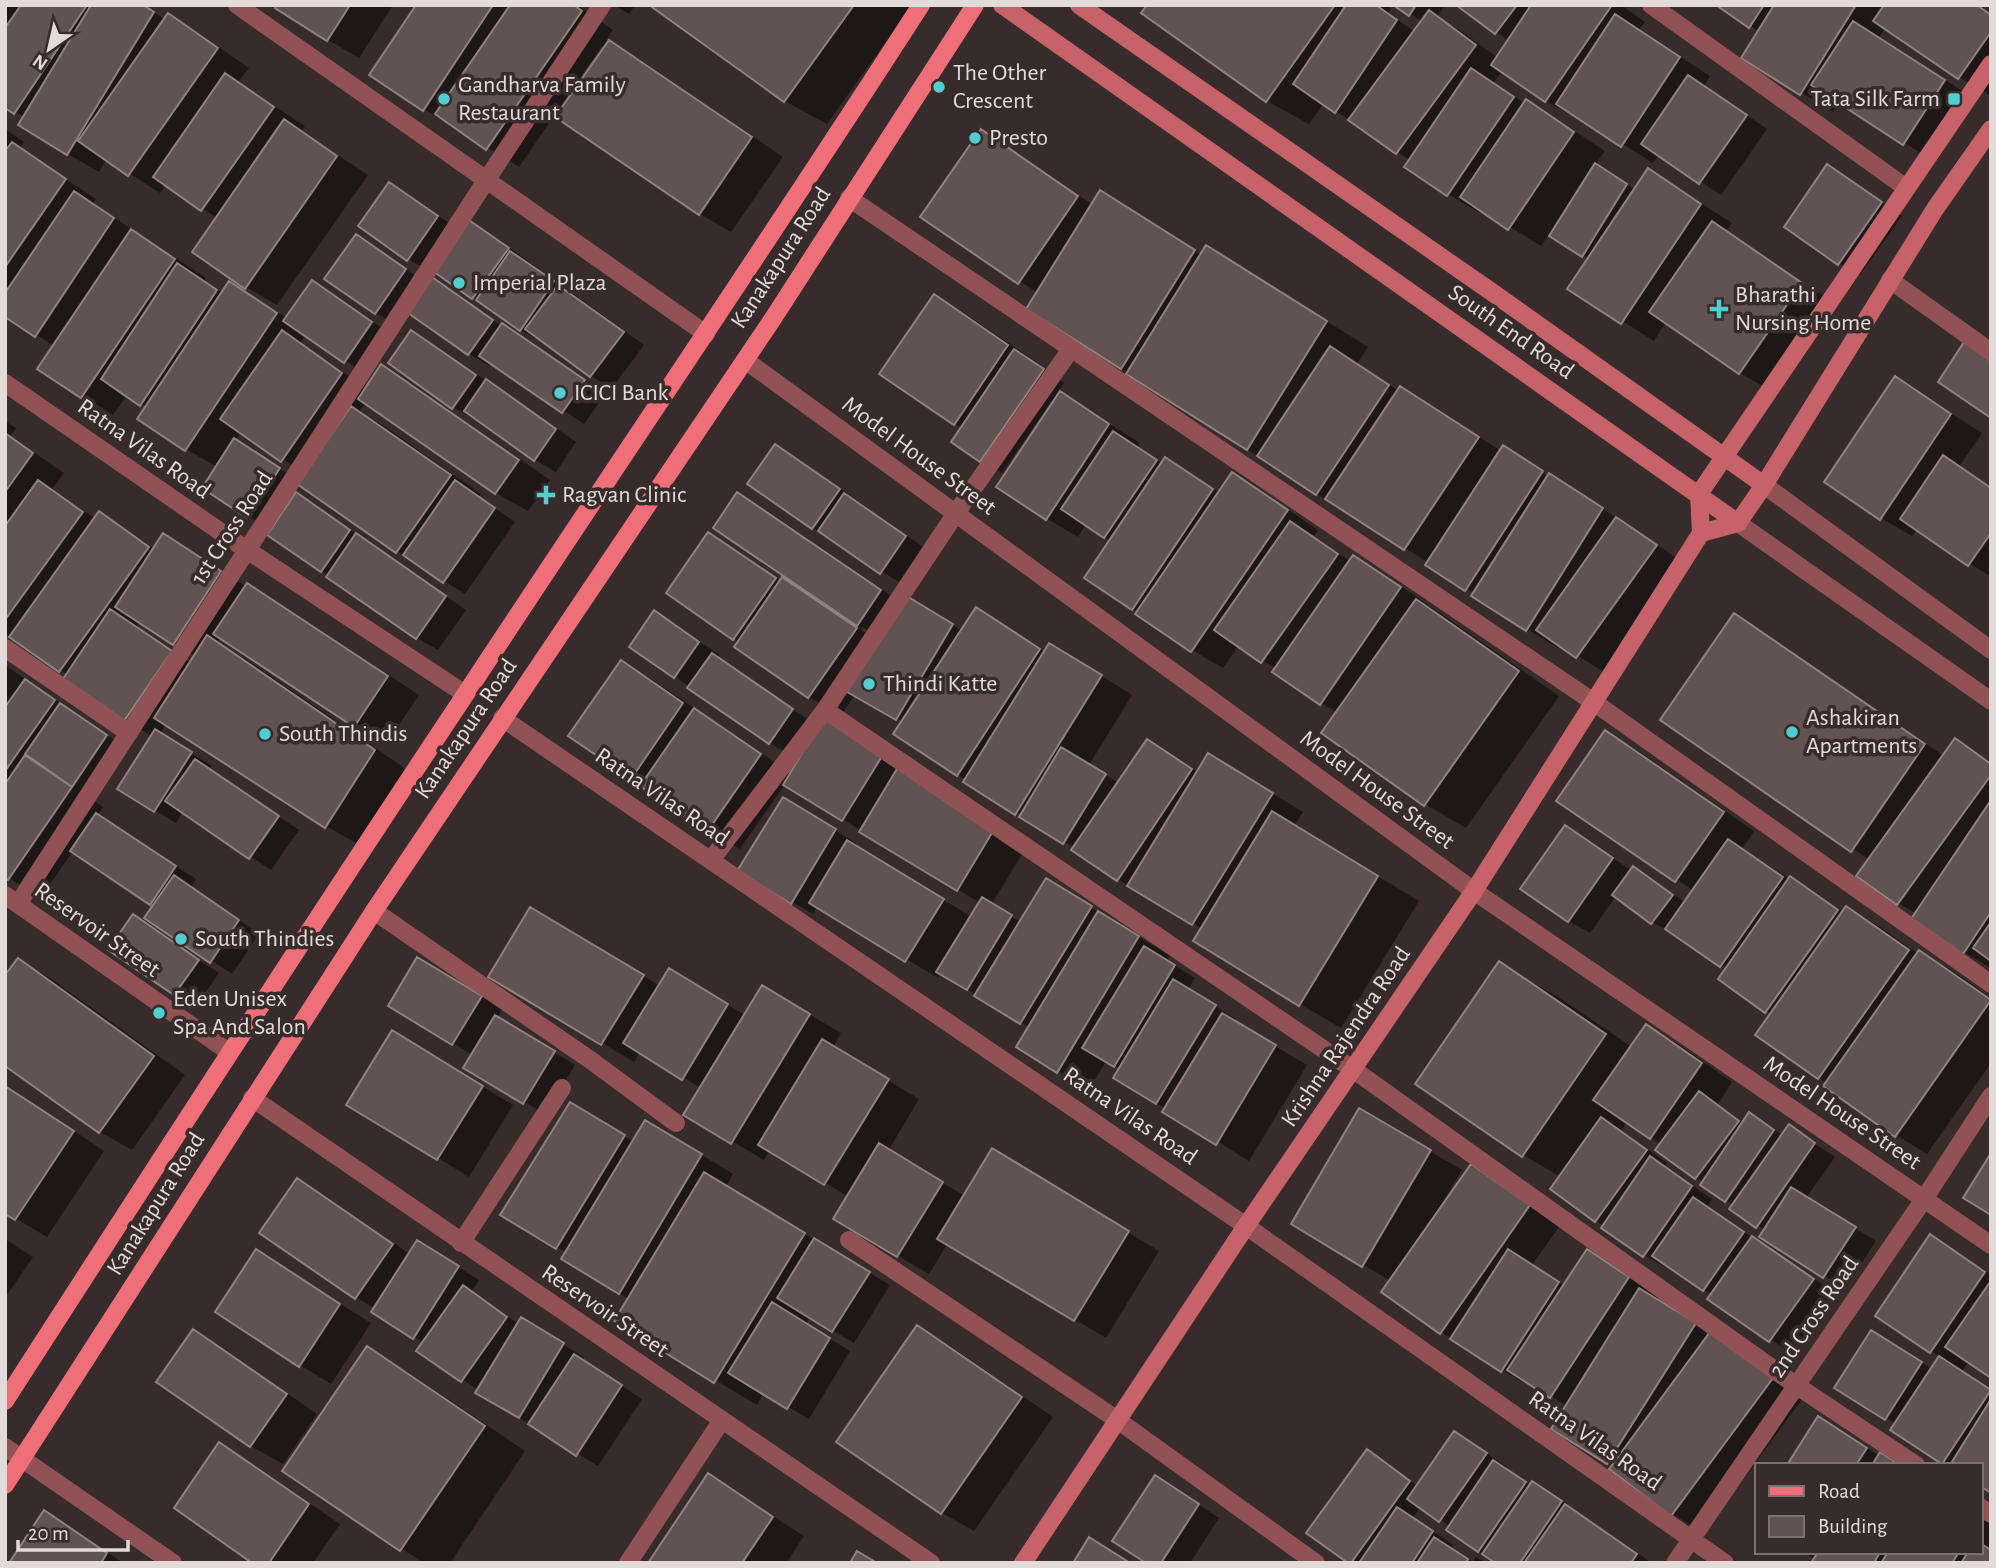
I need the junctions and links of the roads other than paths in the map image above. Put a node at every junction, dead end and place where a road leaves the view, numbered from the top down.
1 (237, 5) edge
2 (602, 5) edge
3 (921, 5) edge
4 (975, 5) edge
5 (1002, 5) edge
6 (1079, 5) edge
7 (1651, 5) edge
8 (1991, 64) edge
9 (1991, 129) edge
10 (487, 179) junction
11 (1905, 187) junction
12 (849, 198) junction
13 (1890, 280) junction
14 (706, 334) junction
15 (1071, 349) junction
16 (1991, 352) edge
17 (745, 360) junction
18 (5, 383) edge
19 (1724, 458) junction
20 (1764, 485) junction
21 (1699, 494) junction
22 (956, 513) junction
23 (1738, 523) junction
24 (1701, 533) junction
25 (247, 550) junction
26 (5, 648) edge
27 (1991, 650) edge
28 (465, 694) junction
29 (1991, 701) edge
30 (1595, 704) junction
31 (825, 710) junction
32 (502, 718) junction
33 (129, 733) junction
34 (711, 860) junction
35 (1474, 891) junction
36 (12, 900) edge
37 (374, 911) junction
38 (1991, 984) edge
39 (229, 1052) junction
40 (1354, 1070) junction
41 (562, 1088) dead end
42 (1991, 1096) edge
43 (252, 1098) junction
44 (676, 1123) dead end
45 (1924, 1199) junction
46 (1246, 1226) junction
47 (849, 1240) dead end
48 (461, 1243) junction
49 (1991, 1245) edge
50 (1797, 1385) junction
51 (5, 1401) edge
52 (1116, 1419) junction
53 (722, 1420) junction
54 (5, 1447) edge
55 (22, 1460) junction
56 (1913, 1463) edge
57 (5, 1485) edge
58 (1692, 1539) junction
59 (173, 1563) edge
60 (628, 1563) edge
61 (931, 1563) edge
62 (1023, 1563) edge
63 (1316, 1563) edge
64 (1675, 1563) edge
65 (1725, 1563) edge

1 - 10 street
2 - 10 street, 1st Cross Road
3 - 14 main road, Kanakapura Road
4 - 12 main road, Kanakapura Road
5 - 21 main road, South End Road
6 - 19 main road, South End Road
7 - 11 street
8 - 11 main road
9 - 13 main road
10 - 14 street
10 - 25 street, 1st Cross Road
11 - 19 main road
12 - 15 street
12 - 17 main road, Kanakapura Road
13 - 16 street
13 - 20 main road
14 - 28 main road, Kanakapura Road
15 - 22 street
15 - 30 street
17 - 22 street, Model House Street
17 - 32 main road, Kanakapura Road
18 - 25 street, Ratna Vilas Road
19 - 20 main road, South End Road
19 - 21 main road
20 - 23 main road
20 - 27 street
21 - 23 main road, South End Road
21 - 24 main road
22 - 31 street
22 - 35 street, Model House Street
23 - 24 main road
23 - 29 street, South End Road
24 - 30 main road, Krishna Rajendra Road
25 - 28 street, Ratna Vilas Road
25 - 33 street, 1st Cross Road
26 - 33 street
28 - 39 main road, Kanakapura Road
30 - 35 main road, Krishna Rajendra Road
30 - 38 street
31 - 34 street
31 - 40 street
32 - 34 street, Ratna Vilas Road
32 - 37 main road, Kanakapura Road
33 - 36 street, 1st Cross Road
34 - 46 street, Ratna Vilas Road
35 - 40 main road, Krishna Rajendra Road
35 - 45 street, Model House Street
36 - 39 street, Reservoir Street
37 - 43 main road, Kanakapura Road
37 - 44 street
39 - 51 main road, Kanakapura Road
40 - 46 main road, Krishna Rajendra Road
40 - 50 street
41 - 48 street
42 - 45 street, 2nd Cross Road
43 - 48 street, Reservoir Street
43 - 55 main road, Kanakapura Road
45 - 49 street, Model House Street
45 - 50 street, 2nd Cross Road
46 - 52 main road, Krishna Rajendra Road
46 - 58 street, Ratna Vilas Road
47 - 52 street
48 - 53 street, Reservoir Street
50 - 56 street
50 - 58 street, 2nd Cross Road
52 - 62 main road, Krishna Rajendra Road
52 - 63 street
53 - 60 street
53 - 61 street, Reservoir Street
54 - 55 street
55 - 57 main road, Kanakapura Road
55 - 59 street
58 - 64 street, 2nd Cross Road
58 - 65 street, Ratna Vilas Road

